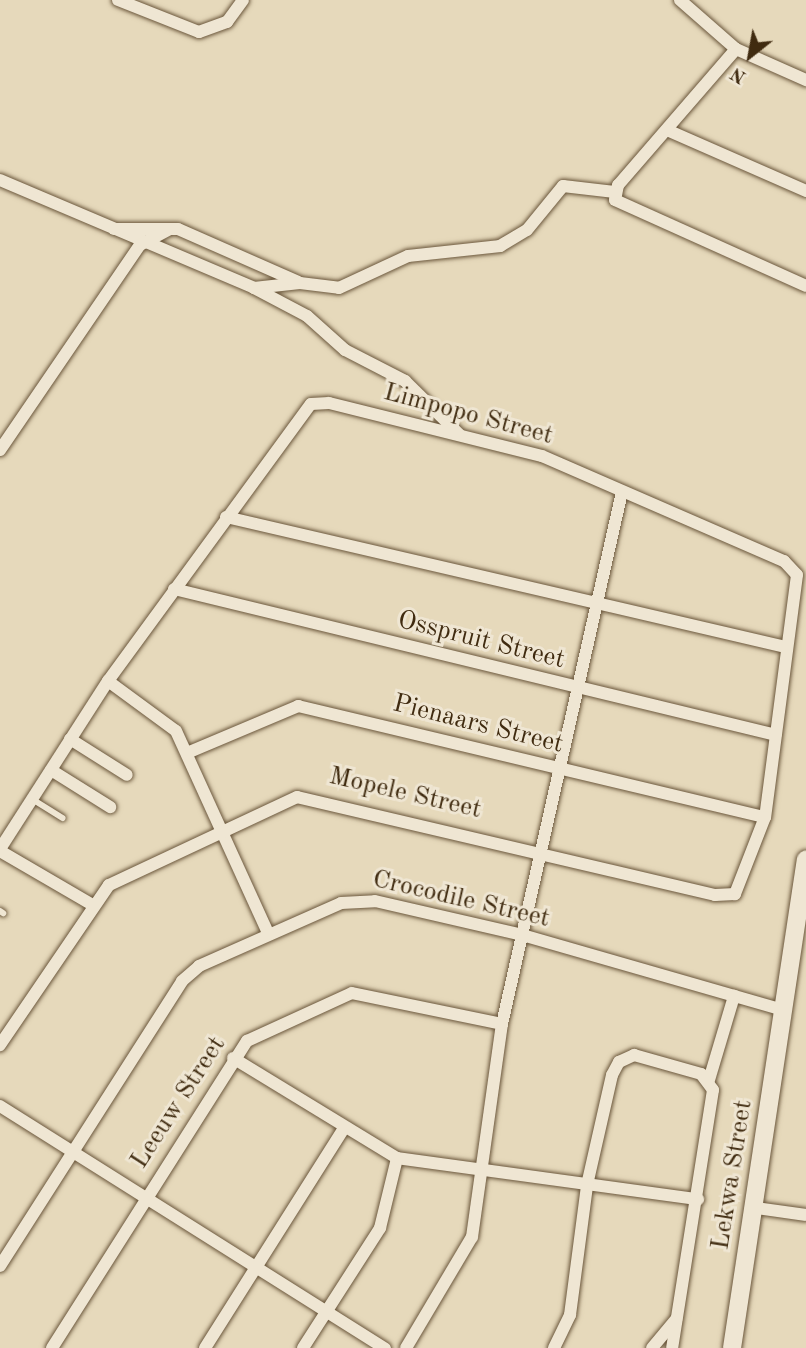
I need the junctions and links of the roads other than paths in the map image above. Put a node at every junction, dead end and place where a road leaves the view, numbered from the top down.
1 (118, 0) edge
2 (243, 0) edge
3 (680, 0) edge
4 (736, 49) junction
5 (806, 80) edge
6 (667, 130) junction
7 (0, 180) edge
8 (806, 191) edge
9 (615, 192) junction
10 (114, 229) junction
11 (170, 229) junction
12 (140, 245) junction
13 (300, 283) junction
14 (806, 286) edge
15 (254, 288) junction
16 (459, 434) junction
17 (0, 450) edge
18 (622, 492) junction
19 (226, 517) junction
20 (174, 589) junction
21 (597, 605) junction
22 (786, 647) junction
23 (108, 681) junction
24 (579, 688) junction
25 (776, 735) junction
26 (70, 739) junction
27 (187, 753) junction
28 (560, 768) junction
29 (51, 770) junction
30 (127, 775) dead end
31 (32, 799) junction
32 (110, 807) dead end
33 (765, 817) junction
34 (63, 818) dead end
35 (219, 829) junction
36 (539, 849) junction
37 (0, 850) edge
38 (806, 860) edge
39 (729, 896) joint
40 (91, 904) junction
41 (268, 933) junction
42 (522, 935) junction
43 (734, 996) junction
44 (784, 1010) junction
45 (502, 1024) junction
46 (0, 1045) edge
47 (233, 1058) junction
48 (709, 1080) junction
49 (0, 1106) edge
50 (343, 1130) junction
51 (73, 1152) junction
52 (397, 1158) junction
53 (481, 1170) junction
54 (587, 1185) junction
55 (145, 1197) junction
56 (698, 1199) junction
57 (756, 1208) junction
58 (806, 1215) edge
59 (0, 1266) edge
60 (257, 1268) junction
61 (326, 1311) junction
62 (676, 1318) junction
63 (52, 1348) edge
64 (205, 1348) edge
65 (303, 1348) edge
66 (385, 1348) edge
67 (406, 1348) edge
68 (554, 1348) edge
69 (652, 1348) edge
70 (672, 1348) edge
71 (732, 1348) edge

1 - 2 street
3 - 4 street
4 - 5 street
4 - 6 street
6 - 8 street
6 - 9 street
7 - 10 street
9 - 13 street
9 - 14 street
10 - 11 street
10 - 12 street
11 - 12 street
11 - 13 street
12 - 15 street
12 - 17 street
13 - 15 street
15 - 16 street
16 - 18 street, Limpopo Street
16 - 19 street, Limpopo Street
18 - 21 street
18 - 22 street, Limpopo Street
19 - 20 street, Limpopo Street
19 - 21 street
20 - 23 street, Limpopo Street
20 - 24 street, Osspruit Street
21 - 22 street
21 - 24 street
22 - 25 street, Limpopo Street
23 - 26 street, Limpopo Street
23 - 27 street
24 - 25 street, Osspruit Street
24 - 28 street
25 - 33 street, Limpopo Street
26 - 29 street, Limpopo Street
26 - 30 street
27 - 28 street, Pienaars Street
27 - 35 street
28 - 33 street, Pienaars Street
28 - 36 street
29 - 31 street, Limpopo Street
29 - 32 street
31 - 34 lane
31 - 37 street, Limpopo Street
33 - 39 street, Limpopo Street
35 - 36 street, Mopele Street
35 - 40 street, Mopele Street
35 - 41 street
36 - 39 street, Mopele Street
36 - 42 street
37 - 40 street
38 - 44 street, Lekwa Street
40 - 46 street, Mopele Street
41 - 42 street, Crocodile Street
41 - 51 street, Crocodile Street
42 - 43 street, Crocodile Street
42 - 45 street
43 - 44 street, Crocodile Street
43 - 48 street
44 - 57 street, Lekwa Street
45 - 47 street, Leeuw Street
45 - 53 street
47 - 50 street
47 - 55 street, Leeuw Street
48 - 54 street
48 - 56 street
49 - 51 street
50 - 52 street
50 - 60 street
51 - 55 street
51 - 59 street, Crocodile Street
52 - 53 street
52 - 61 street
53 - 54 street
53 - 67 street
54 - 56 street
54 - 68 street
55 - 60 street
55 - 63 street, Leeuw Street
56 - 62 street
57 - 58 street
57 - 71 street, Lekwa Street
60 - 61 street
60 - 64 street
61 - 65 street
61 - 66 street
62 - 69 street
62 - 70 street

